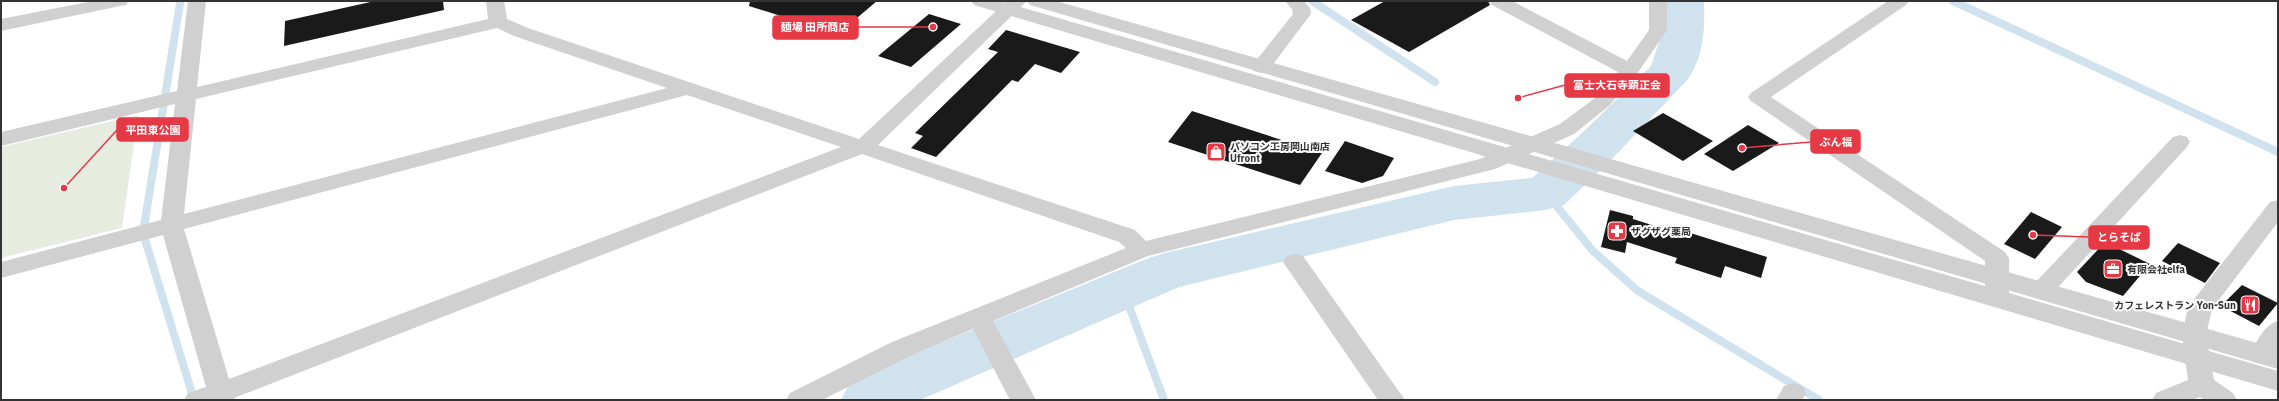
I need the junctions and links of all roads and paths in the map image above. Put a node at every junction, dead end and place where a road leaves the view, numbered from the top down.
1 (120, 1) edge
2 (197, 1) edge
3 (495, 1) edge
4 (980, 1) edge
5 (1036, 1) edge
6 (1294, 1) edge
7 (1498, 1) edge
8 (1658, 1) edge
9 (1900, 1) edge
10 (1013, 5) edge
11 (499, 22) junction
12 (1, 25) edge
13 (1261, 67) junction
14 (1630, 70) junction
15 (687, 89) junction
16 (170, 99) junction
17 (1, 139) edge
18 (2180, 142) dead end
19 (1534, 144) junction
20 (864, 146) junction
21 (1507, 156) junction
22 (1607, 175) junction
23 (2278, 207) edge
24 (154, 230) junction
25 (1142, 250) junction
26 (1295, 262) dead end
27 (1, 270) edge
28 (1998, 288) junction
29 (2042, 290) junction
30 (983, 323) junction
31 (2278, 330) edge
32 (2196, 346) junction
33 (2270, 357) edge
34 (2278, 381) edge
35 (2202, 384) junction
36 (211, 398) edge
37 (799, 400) edge
38 (1023, 400) edge
39 (1392, 400) edge
40 (2165, 400) edge
41 (2224, 400) edge

1 - 12 street
2 - 16 street
3 - 11 street
4 - 10 street
5 - 13 street
6 - 13 street
7 - 14 street
8 - 14 street
9 - 28 street
10 - 20 street
10 - 21 street
11 - 15 street
11 - 16 street
13 - 19 street
14 - 19 street
15 - 20 street
15 - 24 street
16 - 17 street
16 - 24 street
18 - 29 street
19 - 21 street
19 - 22 street
20 - 25 street
20 - 36 street
21 - 22 street
21 - 25 street
22 - 28 street
23 - 32 street
24 - 27 street
24 - 36 street
25 - 30 street
26 - 39 street
28 - 29 street
28 - 32 street
29 - 32 street
30 - 37 street
30 - 38 street
31 - 33 street
32 - 33 street
32 - 34 street
32 - 35 street
35 - 40 street
35 - 41 street

